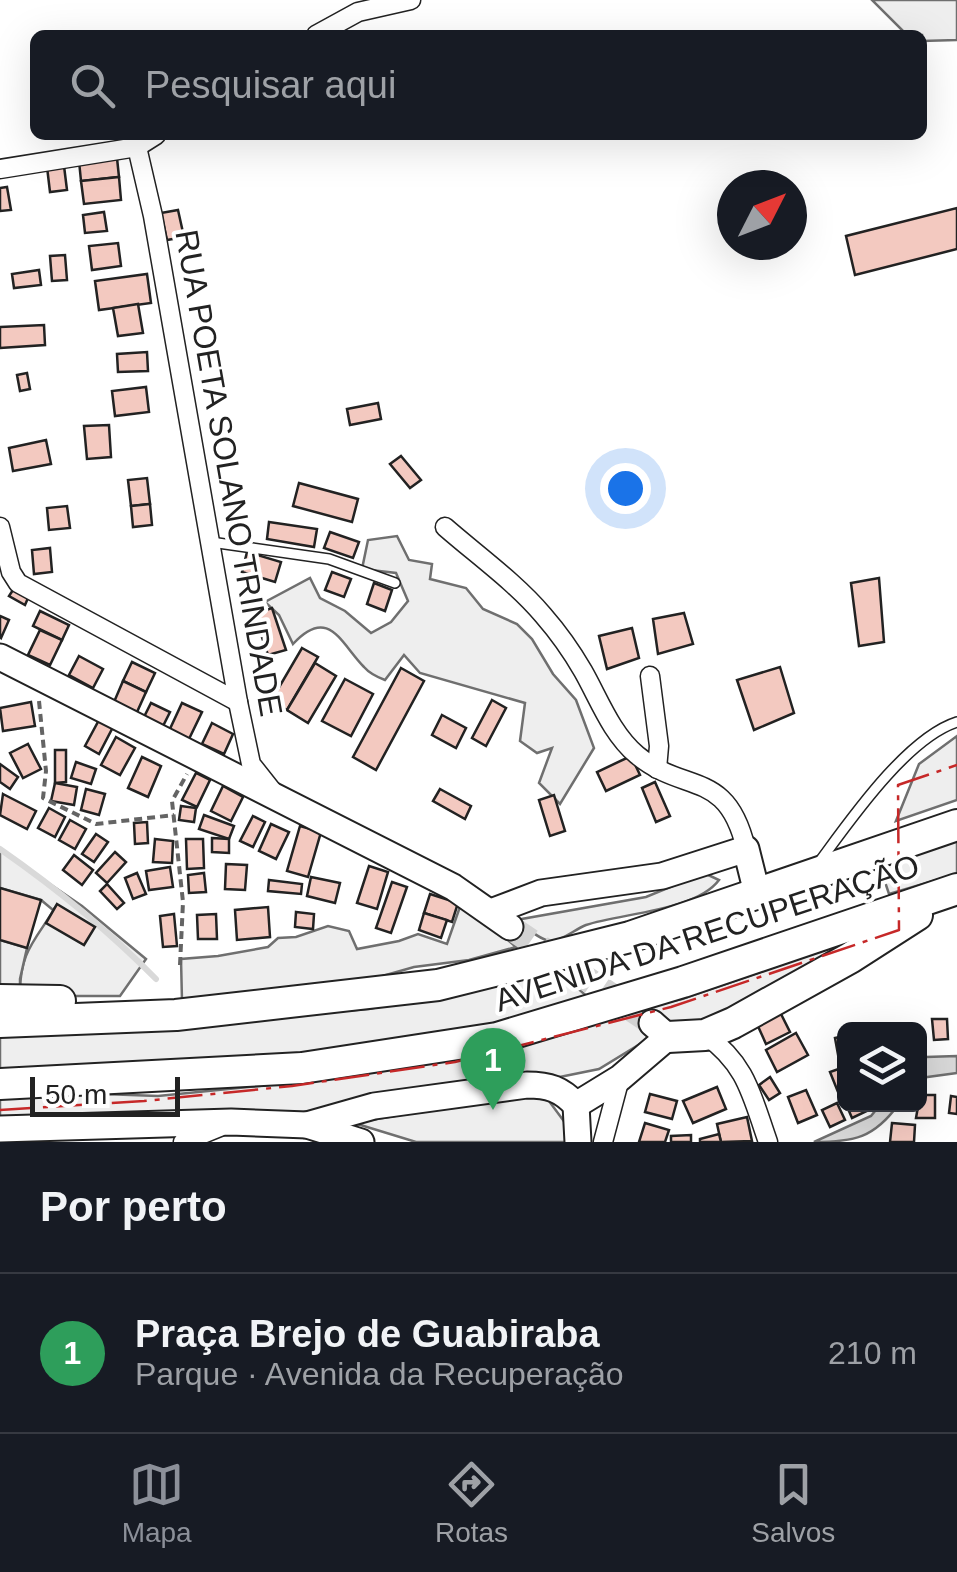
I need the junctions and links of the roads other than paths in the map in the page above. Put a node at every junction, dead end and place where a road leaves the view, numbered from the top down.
1 (411, 0) edge
2 (325, 30) edge
3 (148, 140) edge
4 (136, 147) junction
5 (0, 168) edge
6 (0, 527) edge
7 (445, 528) dead end
8 (211, 542) junction
9 (395, 583) dead end
10 (0, 657) edge
11 (650, 676) dead end
12 (238, 702) junction
13 (957, 722) edge
14 (657, 770) junction
15 (280, 801) junction
16 (957, 825) edge
17 (746, 849) junction
18 (810, 875) junction
19 (957, 889) edge
20 (757, 893) junction
21 (0, 1000) edge
22 (176, 1015) junction
23 (0, 1022) edge
24 (660, 1030) joint
25 (705, 1035) junction
26 (620, 1078) junction
27 (0, 1084) edge
28 (576, 1105) junction
29 (231, 1122) junction
30 (0, 1129) edge
31 (320, 1135) edge
32 (767, 1138) edge
33 (183, 1142) edge
34 (361, 1142) edge
35 (578, 1142) edge
36 (603, 1142) edge
37 (788, 1142) edge

1 - 2 street
3 - 4 street
4 - 5 street
4 - 8 street, RUA POETA SOLANO TRINDADE
6 - 12 street
7 - 14 street
8 - 9 lane
8 - 12 street, RUA POETA SOLANO TRINDADE
10 - 15 main road
11 - 14 street
12 - 15 street, RUA POETA SOLANO TRINDADE
13 - 18 lane
14 - 17 street
15 - 17 main road
16 - 18 highway, AVENIDA DA RECUPERAÇÃO
17 - 20 main road
18 - 20 highway, AVENIDA DA RECUPERAÇÃO
19 - 25 highway
19 - 27 highway, AVENIDA DA RECUPERAÇÃO
20 - 22 highway, AVENIDA DA RECUPERAÇÃO
21 - 22 highway
22 - 23 highway, AVENIDA DA RECUPERAÇÃO
24 - 25 highway
24 - 26 main road
25 - 32 street
26 - 28 main road
26 - 36 street
28 - 31 main road
28 - 35 main road
29 - 30 main road
29 - 31 main road
29 - 33 street
31 - 34 main road
32 - 37 street

